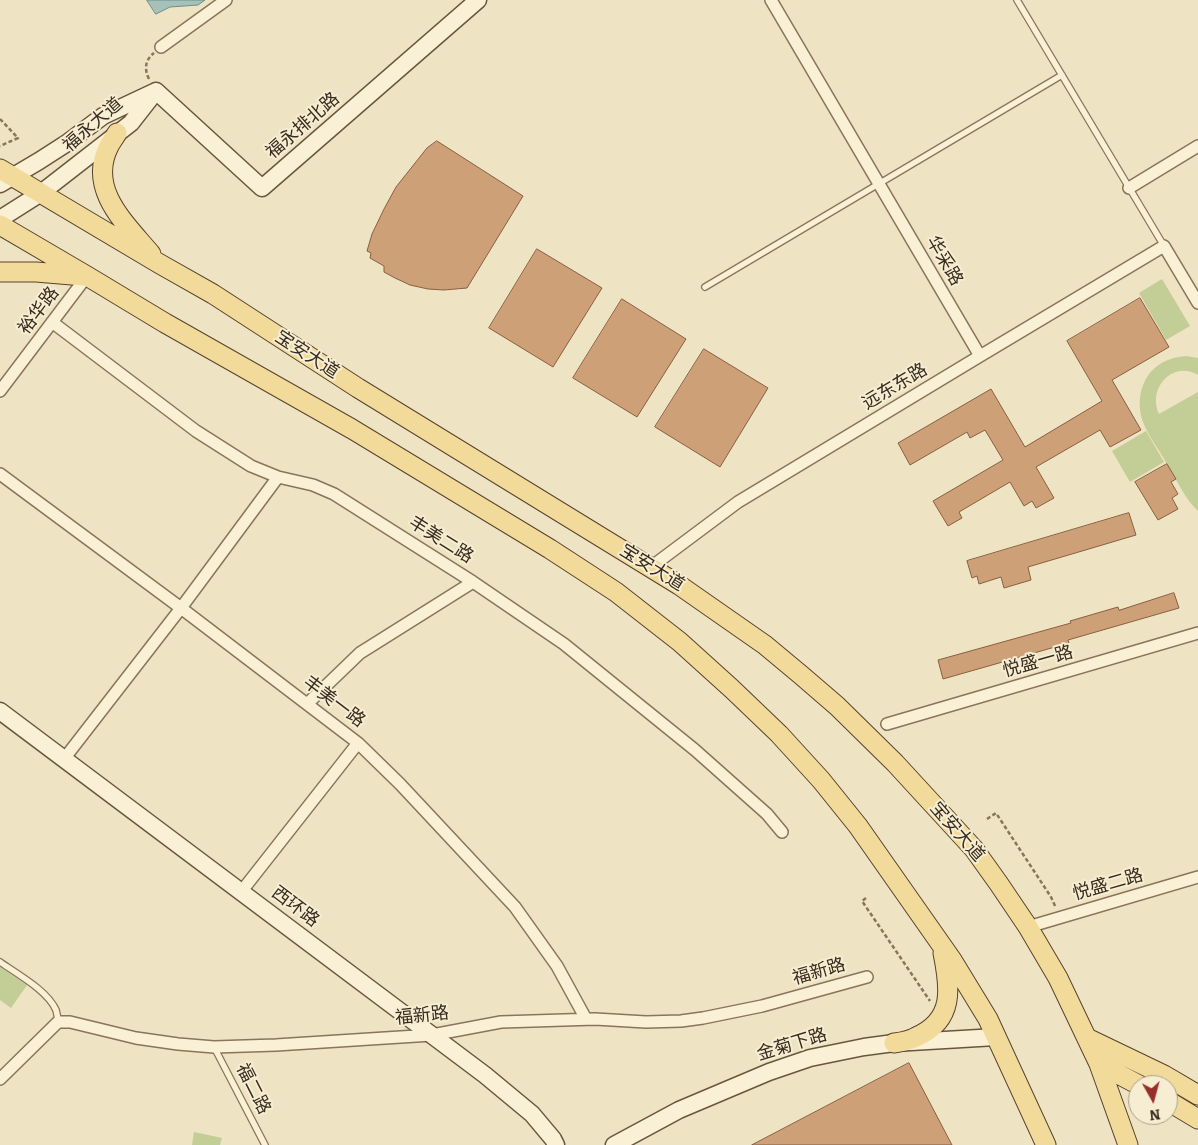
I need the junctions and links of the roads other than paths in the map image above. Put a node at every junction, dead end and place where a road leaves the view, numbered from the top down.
1 (226, 0) edge
2 (478, 0) edge
3 (770, 0) edge
4 (1017, 0) edge
5 (161, 47) road end
6 (1062, 75) junction
7 (156, 91) junction
8 (118, 133) junction
9 (1198, 146) edge
10 (4, 177) edge
11 (879, 184) junction
12 (1129, 188) junction
13 (42, 193) junction
14 (0, 220) edge
15 (0, 225) edge
16 (1164, 246) junction
17 (160, 264) junction
18 (0, 272) edge
19 (87, 276) junction
20 (705, 287) dead end
21 (1198, 303) edge
22 (52, 322) junction
23 (980, 356) junction
24 (0, 391) edge
25 (0, 474) edge
26 (278, 477) junction
27 (651, 567) junction
28 (473, 582) junction
29 (181, 608) junction
30 (1198, 633) edge
31 (307, 704) junction
32 (0, 711) edge
33 (888, 724) dead end
34 (358, 742) junction
35 (64, 759) junction
36 (782, 832) dead end
37 (1198, 877) edge
38 (241, 892) junction
39 (1028, 927) junction
40 (941, 945) junction
41 (0, 962) edge
42 (867, 977) dead end
43 (586, 1019) junction
44 (58, 1022) junction
45 (432, 1035) junction
46 (996, 1037) junction
47 (1087, 1038) junction
48 (894, 1044) junction
49 (214, 1047) junction
50 (1099, 1064) junction
51 (0, 1079) edge
52 (1128, 1080) edge
53 (1198, 1095) edge
54 (1178, 1107) edge
55 (1198, 1119) edge
56 (265, 1145) edge
57 (556, 1145) edge
58 (614, 1145) edge
59 (1046, 1145) edge
60 (1128, 1145) edge

1 - 5 street
2 - 7 street, 福永排北路
3 - 11 street, 华采路
4 - 6 lane
6 - 11 lane
6 - 12 lane
7 - 8 street, 福永大道
7 - 10 street, 福永大道
8 - 13 street, 福永大道
8 - 17 main road
9 - 12 street
10 - 13 main road, 宝安大道
11 - 20 lane
11 - 23 street, 华采路
12 - 16 lane
13 - 14 street, 福永大道
13 - 17 main road, 宝安大道
15 - 19 main road
16 - 21 street
16 - 23 street, 远东东路
17 - 27 main road, 宝安大道
18 - 19 main road
19 - 22 street, 裕华路
19 - 40 main road
22 - 24 street, 裕华路
22 - 26 street, 丰美二路
23 - 27 street, 远东东路
25 - 29 street, 丰美一路
26 - 28 street, 丰美二路
26 - 29 street
27 - 39 main road, 宝安大道
28 - 31 street
28 - 36 street, 丰美二路
29 - 31 street, 丰美一路
29 - 35 street
30 - 33 street, 悦盛一路
31 - 34 street, 丰美一路
32 - 35 street, 西环路
34 - 38 street
34 - 43 street, 丰美一路
35 - 38 street, 西环路
37 - 39 street, 悦盛二路
38 - 45 street, 西环路
39 - 47 main road, 宝安大道
40 - 46 main road
40 - 48 main road
41 - 44 lane
42 - 43 street, 福新路
43 - 45 street, 福新路
44 - 49 street, 福新路
44 - 51 street
45 - 49 street, 福新路
45 - 57 street, 西环路
46 - 48 street, 金菊下路
46 - 59 main road
47 - 50 main road, 宝安大道
47 - 53 main road
48 - 58 street, 金菊下路
49 - 56 lane, 福二路
50 - 52 main road
50 - 60 main road, 宝安大道
54 - 55 main road

